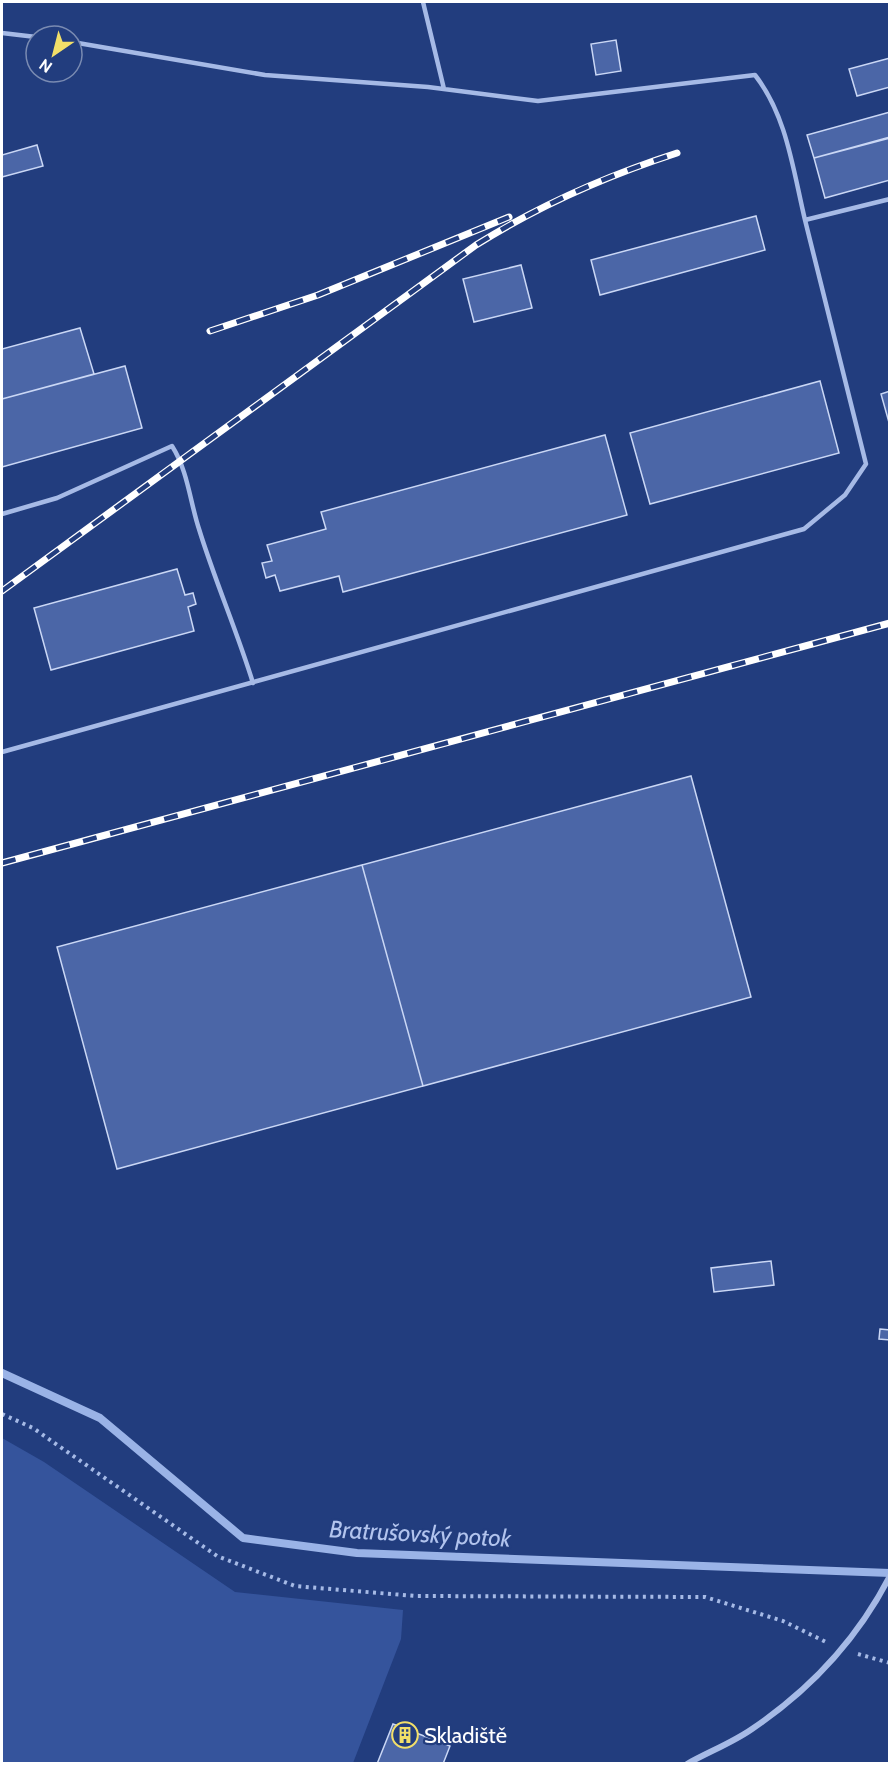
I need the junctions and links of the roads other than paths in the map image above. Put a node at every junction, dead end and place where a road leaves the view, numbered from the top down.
1 (423, 2) edge
2 (2, 33) edge
3 (24, 36) edge
4 (84, 44) edge
5 (444, 89) junction
6 (890, 199) edge
7 (805, 220) junction
8 (2, 514) edge
9 (253, 683) junction
10 (2, 752) edge
11 (890, 1576) edge
12 (687, 1764) edge

1 - 5 lane
2 - 3 lane
4 - 5 lane
5 - 7 lane
6 - 7 lane
7 - 9 lane
8 - 9 lane
9 - 10 lane
11 - 12 street

